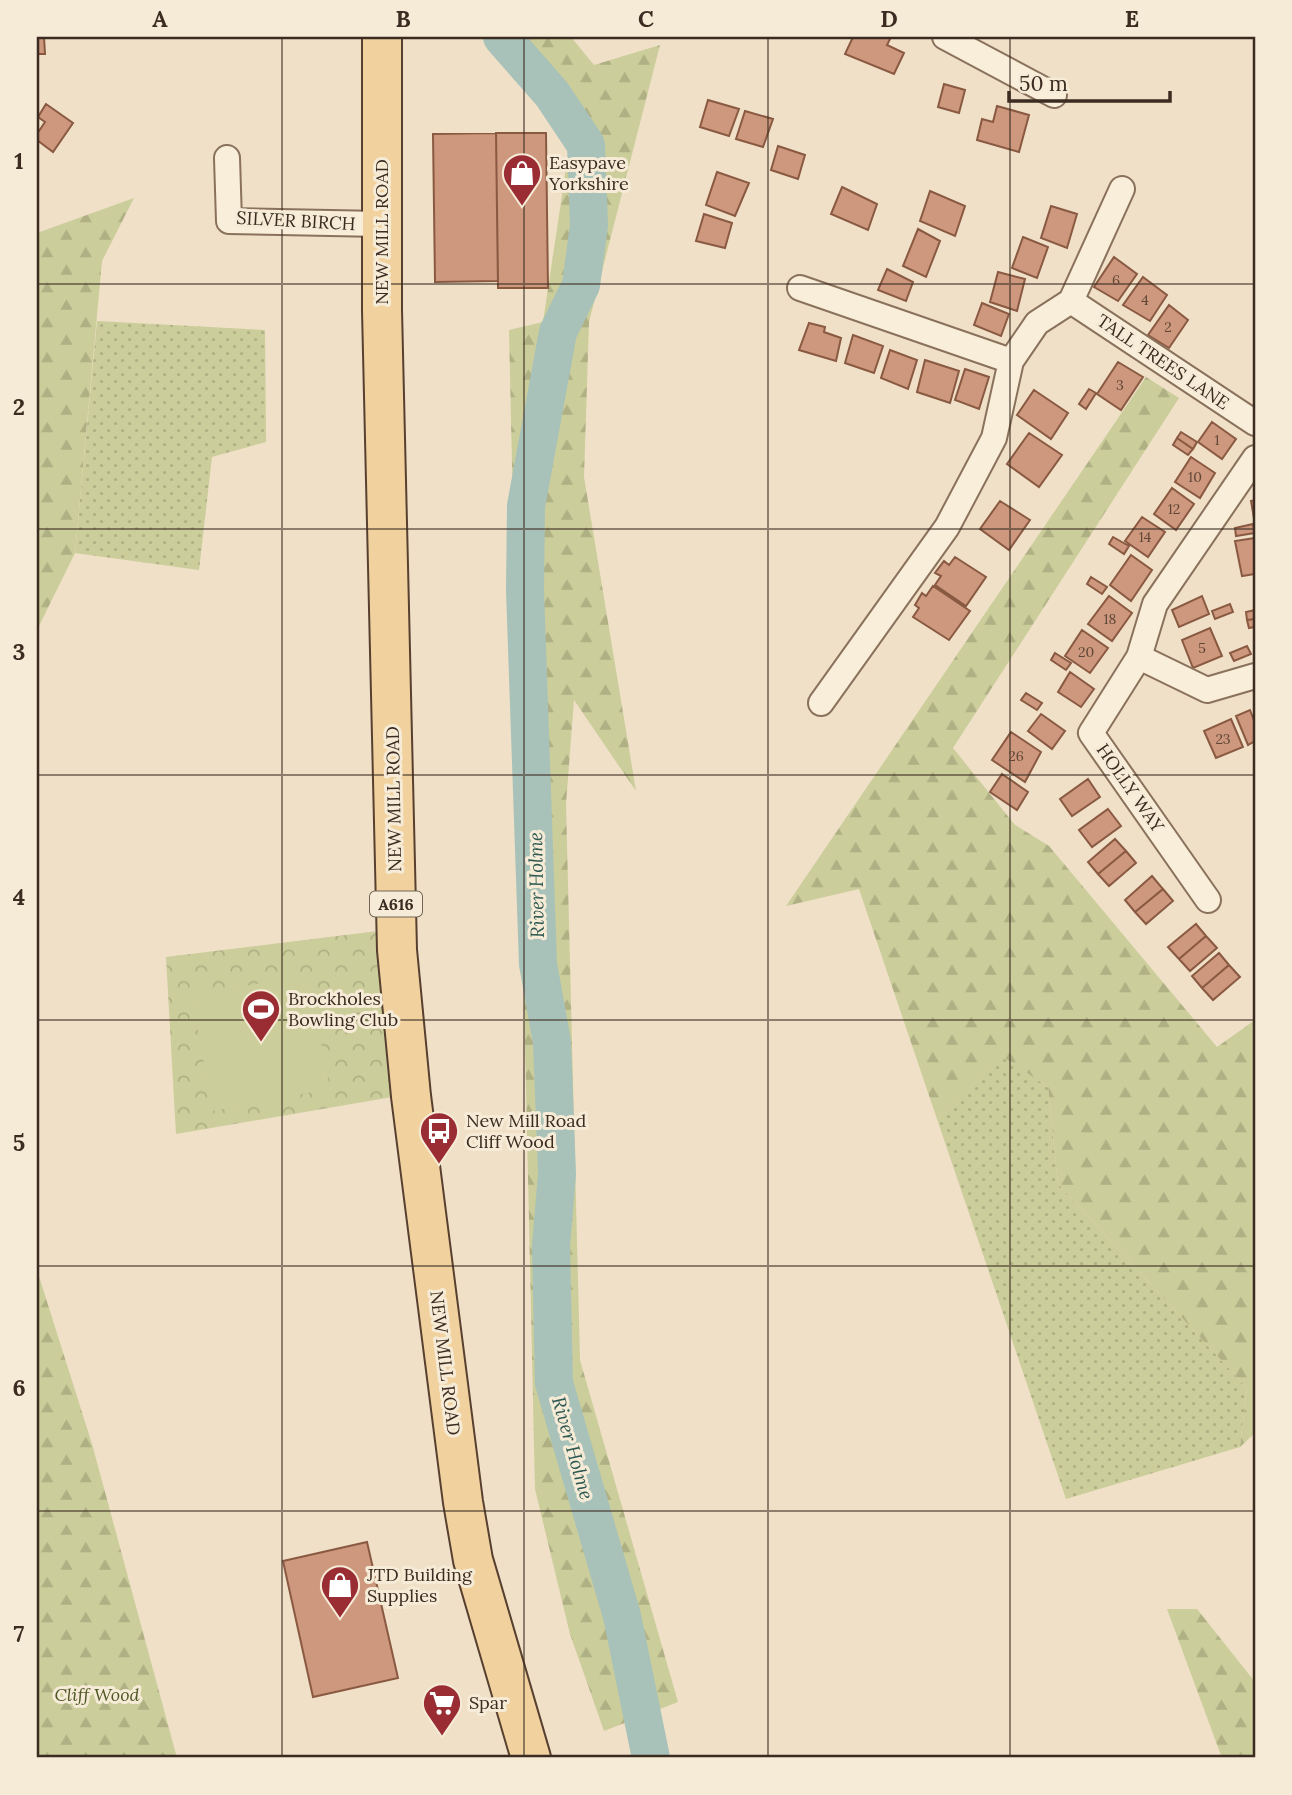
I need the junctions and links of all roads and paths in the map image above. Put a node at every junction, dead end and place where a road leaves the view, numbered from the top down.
1 (382, 37) edge
2 (945, 37) edge
3 (1054, 95) dead end
4 (227, 159) dead end
5 (1122, 189) dead end
6 (381, 224) junction
7 (800, 288) dead end
8 (1071, 301) junction
9 (1011, 361) junction
10 (1255, 423) edge
11 (1255, 458) edge
12 (1139, 657) junction
13 (1255, 676) edge
14 (821, 703) dead end
15 (1208, 900) dead end
16 (531, 1758) edge

1 - 6 main road, NEW MILL ROAD / A616
2 - 3 street
4 - 6 street, SILVER BIRCH
5 - 8 street
6 - 16 main road, NEW MILL ROAD / A616
7 - 9 street
8 - 9 street
8 - 10 street, TALL TREES LANE
9 - 14 street
11 - 12 street, HOLLY WAY
12 - 13 street
12 - 15 street, HOLLY WAY

